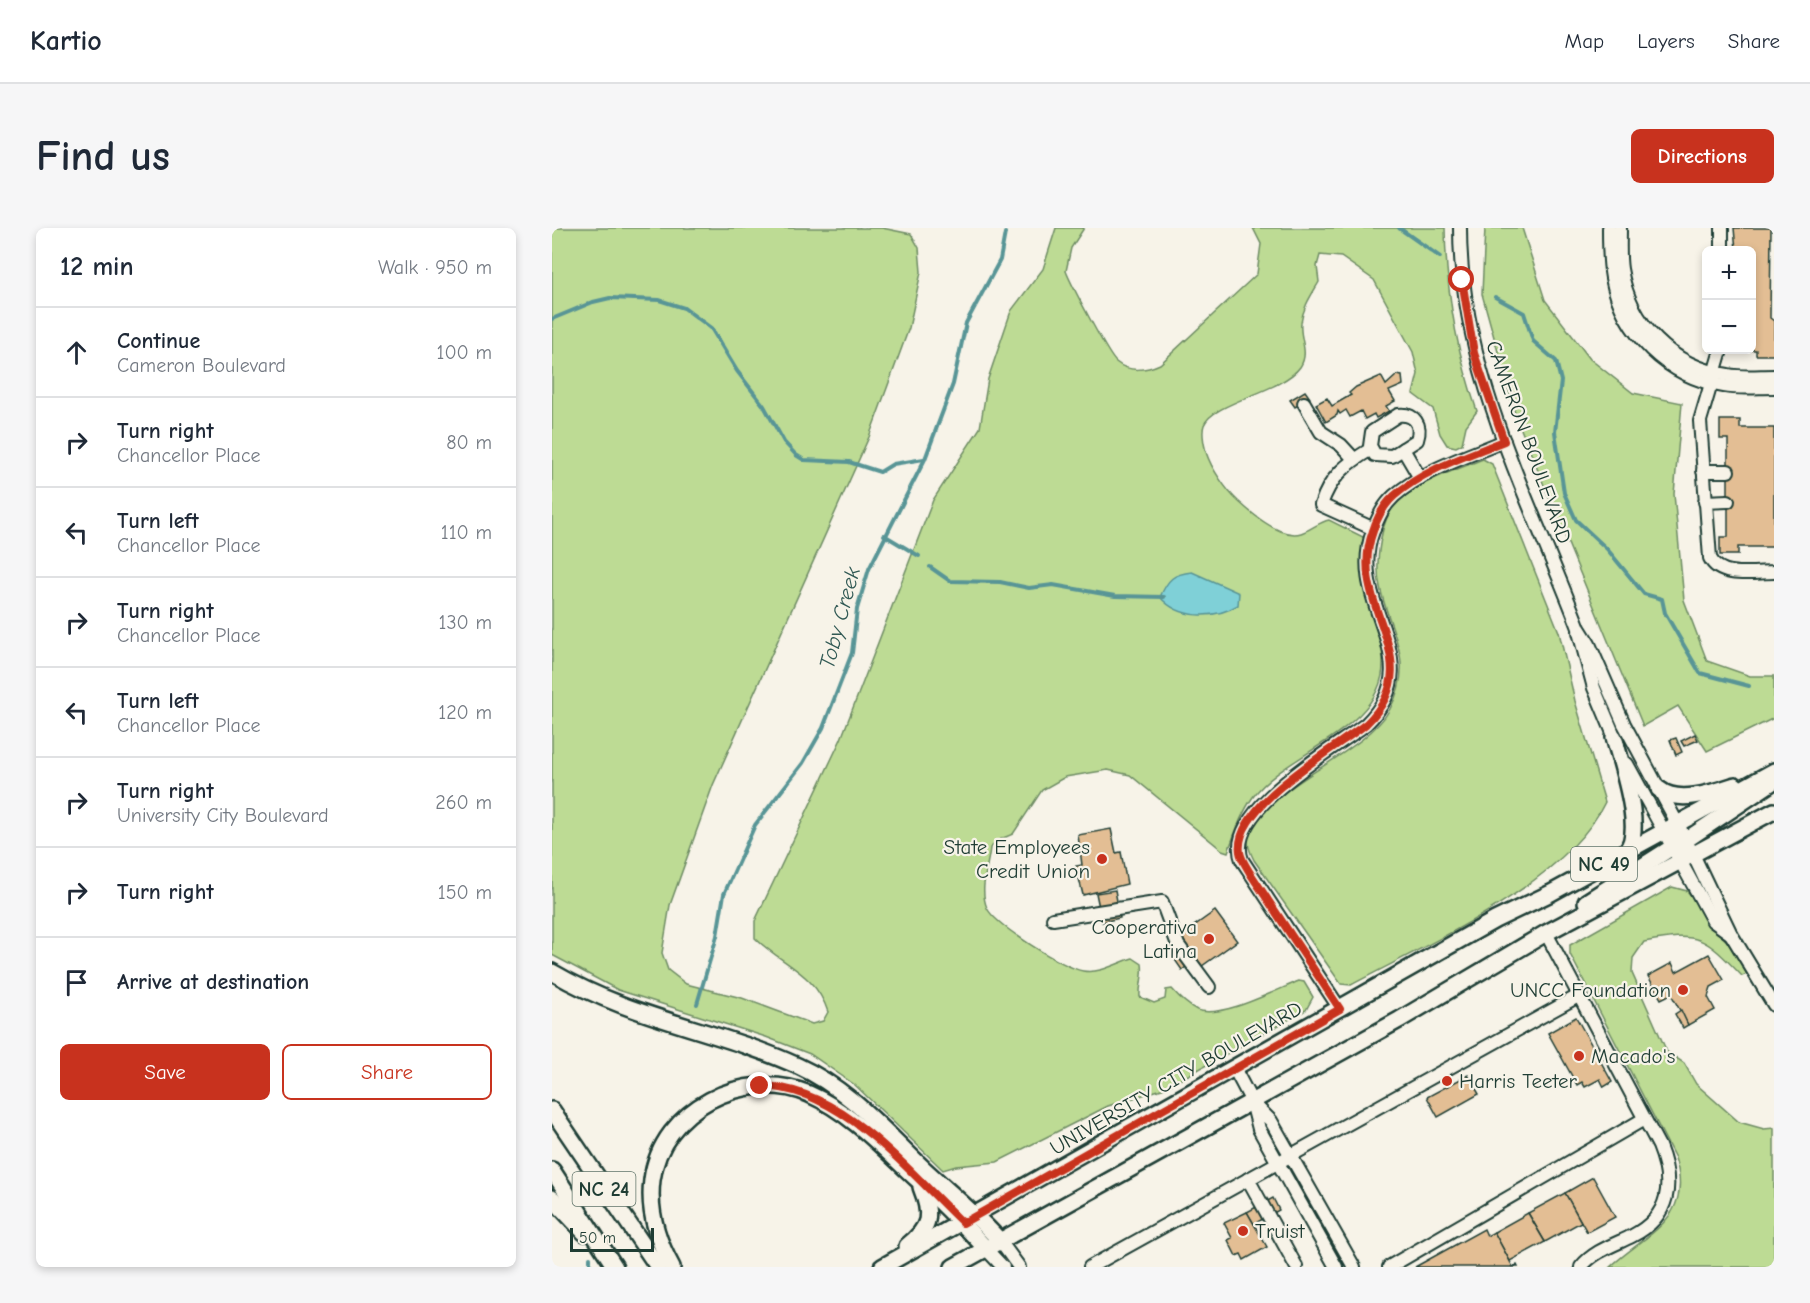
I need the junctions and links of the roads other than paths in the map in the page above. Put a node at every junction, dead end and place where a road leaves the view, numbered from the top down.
1 (1460, 228) edge
2 (1609, 228) edge
3 (1620, 228) edge
4 (1722, 228) edge
5 (1722, 246) edge
6 (1720, 354) edge
7 (1774, 376) edge
8 (1713, 378) junction
9 (1774, 387) edge
10 (1304, 403) dead end
11 (1504, 441) junction
12 (1371, 449) junction
13 (1403, 449) junction
14 (1354, 459) junction
15 (1703, 475) junction
16 (1728, 475) dead end
17 (1420, 478) junction
18 (1728, 501) dead end
19 (1705, 502) junction
20 (1374, 529) junction
21 (1774, 572) edge
22 (1579, 628) junction
23 (1614, 738) junction
24 (1774, 771) edge
25 (1774, 781) edge
26 (1659, 789) junction
27 (1774, 810) edge
28 (1678, 824) junction
29 (1663, 832) junction
30 (1686, 840) junction
31 (1671, 847) junction
32 (1622, 854) junction
33 (1687, 858) junction
34 (1053, 919) dead end
35 (1546, 933) junction
36 (552, 972) edge
37 (1209, 987) dead end
38 (1581, 995) junction
39 (1774, 1005) edge
40 (1340, 1009) junction
41 (1234, 1068) junction
42 (1252, 1102) junction
43 (552, 1110) edge
44 (1644, 1119) junction
45 (1290, 1155) junction
46 (1277, 1162) junction
47 (552, 1170) edge
48 (1248, 1179) junction
49 (918, 1181) junction
50 (552, 1198) edge
51 (977, 1214) junction
52 (963, 1223) junction
53 (1000, 1241) junction
54 (599, 1246) junction
55 (986, 1249) junction
56 (1296, 1266) edge
57 (615, 1267) edge
58 (658, 1267) edge
59 (672, 1267) edge
60 (882, 1267) edge
61 (953, 1267) edge
62 (1003, 1267) edge
63 (1019, 1267) edge
64 (1090, 1267) edge
65 (1336, 1267) edge
66 (1353, 1267) edge
67 (1389, 1267) edge
68 (1581, 1267) edge

1 - 11 street, CAMERON BOULEVARD
2 - 8 street
3 - 8 street
4 - 5 street
6 - 8 street
7 - 8 street
8 - 9 street
8 - 15 street
10 - 14 street
11 - 17 street
11 - 22 street, CAMERON BOULEVARD
12 - 13 street
12 - 13 street
12 - 14 street
13 - 17 street
14 - 20 street
15 - 16 street
15 - 19 street
17 - 20 street
18 - 19 street
19 - 21 street
20 - 40 street
22 - 23 street, CAMERON BOULEVARD
22 - 26 street, CAMERON BOULEVARD
23 - 29 street, CAMERON BOULEVARD
23 - 32 main road, NC 49
24 - 26 main road
24 - 28 main road, UNIVERSITY CITY BOULEVARD / NC 49
25 - 30 main road
26 - 28 street, CAMERON BOULEVARD
27 - 33 main road, NC 49
28 - 29 main road, UNIVERSITY CITY BOULEVARD / NC 49
28 - 30 street, CAMERON BOULEVARD
28 - 31 main road
29 - 31 street, CAMERON BOULEVARD
29 - 32 main road, UNIVERSITY CITY BOULEVARD / NC 49
30 - 33 main road
31 - 33 street, CAMERON BOULEVARD
31 - 35 main road
32 - 40 main road, UNIVERSITY CITY BOULEVARD / NC 49
33 - 35 main road, NC 49
33 - 39 street, CAMERON BOULEVARD
34 - 37 street
35 - 38 street
35 - 42 main road, NC 49
36 - 51 main road
38 - 44 street
38 - 45 street
40 - 41 main road, UNIVERSITY CITY BOULEVARD / NC 49
41 - 42 street
41 - 51 main road, UNIVERSITY CITY BOULEVARD / NC 49
42 - 45 street
42 - 46 street
42 - 53 main road, NC 49
43 - 58 main road, NC 24
44 - 67 street
44 - 68 street
45 - 46 street
45 - 66 street
46 - 48 street
46 - 65 street
47 - 54 main road, NC 24
48 - 56 street
48 - 64 street
49 - 52 main road
49 - 59 main road
49 - 60 main road
50 - 54 main road
51 - 52 main road, UNIVERSITY CITY BOULEVARD / NC 49
51 - 53 main road
52 - 55 main road
52 - 60 main road, UNIVERSITY CITY BOULEVARD / NC 49
53 - 55 main road, NC 49
53 - 63 street
54 - 57 main road, NC 24
55 - 61 main road, NC 49
55 - 62 street

